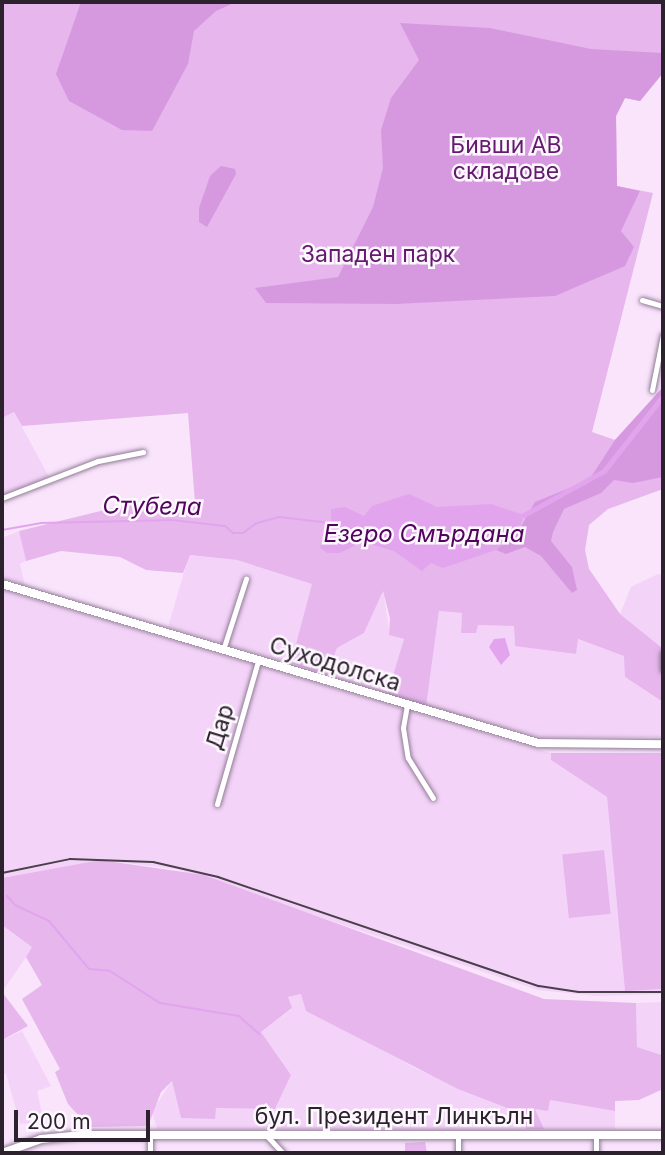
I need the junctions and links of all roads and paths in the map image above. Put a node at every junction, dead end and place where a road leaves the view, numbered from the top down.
1 (642, 300) dead end
2 (663, 306) edge
3 (663, 335) edge
4 (652, 390) dead end
5 (143, 452) dead end
6 (2, 498) edge
7 (246, 579) dead end
8 (2, 584) edge
9 (223, 650) junction
10 (663, 653) edge
11 (258, 661) junction
12 (663, 670) edge
13 (407, 705) junction
14 (663, 744) edge
15 (433, 798) dead end
16 (217, 804) dead end
17 (150, 1135) junction
18 (266, 1135) junction
19 (596, 1135) junction
20 (663, 1135) edge
21 (458, 1136) junction
22 (2, 1153) edge
23 (150, 1153) edge
24 (283, 1153) edge
25 (458, 1153) edge
26 (596, 1153) edge

1 - 2 street
3 - 4 street
5 - 6 street
7 - 9 street
8 - 9 street, Суходолска
9 - 11 street, Суходолска
10 - 12 street
11 - 13 street, Суходолска
11 - 16 street, Дар
13 - 14 street, Суходолска
13 - 15 street
17 - 18 street, бул. Президент Линкълн
17 - 22 street, бул. Президент Линкълн
17 - 23 street
18 - 21 street, бул. Президент Линкълн
18 - 24 street
19 - 20 street, бул. Президент Линкълн
19 - 21 street, бул. Президент Линкълн
19 - 26 street
21 - 25 street

